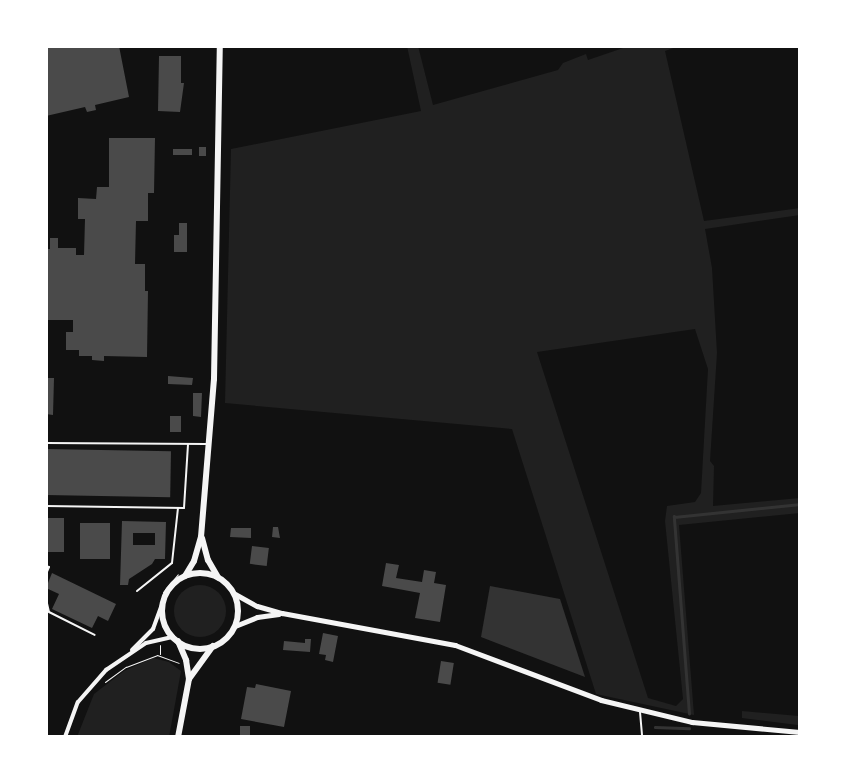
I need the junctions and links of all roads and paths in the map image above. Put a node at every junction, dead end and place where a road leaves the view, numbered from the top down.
1 (220, 46) edge
2 (46, 442) edge
3 (188, 444) junction
4 (210, 444) junction
5 (46, 506) edge
6 (178, 508) junction
7 (201, 537) junction
8 (46, 566) edge
9 (46, 574) edge
10 (185, 576) junction
11 (218, 577) junction
12 (137, 590) dead end
13 (235, 594) junction
14 (164, 598) junction
15 (46, 599) edge
16 (282, 614) junction
17 (235, 626) junction
18 (95, 635) dead end
19 (175, 639) junction
20 (213, 646) junction
21 (127, 655) junction
22 (188, 669) junction
23 (189, 679) junction
24 (100, 685) dead end
25 (640, 710) junction
26 (800, 732) edge
27 (65, 737) edge
28 (178, 737) edge
29 (642, 737) edge

1 - 4 main road
2 - 3 lane
3 - 4 lane
3 - 6 lane
4 - 7 main road
5 - 6 lane
6 - 12 lane
7 - 10 main road
7 - 11 main road
8 - 9 lane
10 - 11 main road
10 - 14 main road
11 - 13 main road
13 - 16 street
13 - 17 main road
14 - 19 main road
14 - 21 street
15 - 18 lane
16 - 17 street
16 - 25 street
17 - 20 main road
19 - 20 main road
19 - 21 street
19 - 22 main road
20 - 23 main road
21 - 27 street
22 - 23 main road
22 - 24 path
23 - 28 main road
25 - 26 street
25 - 29 lane

